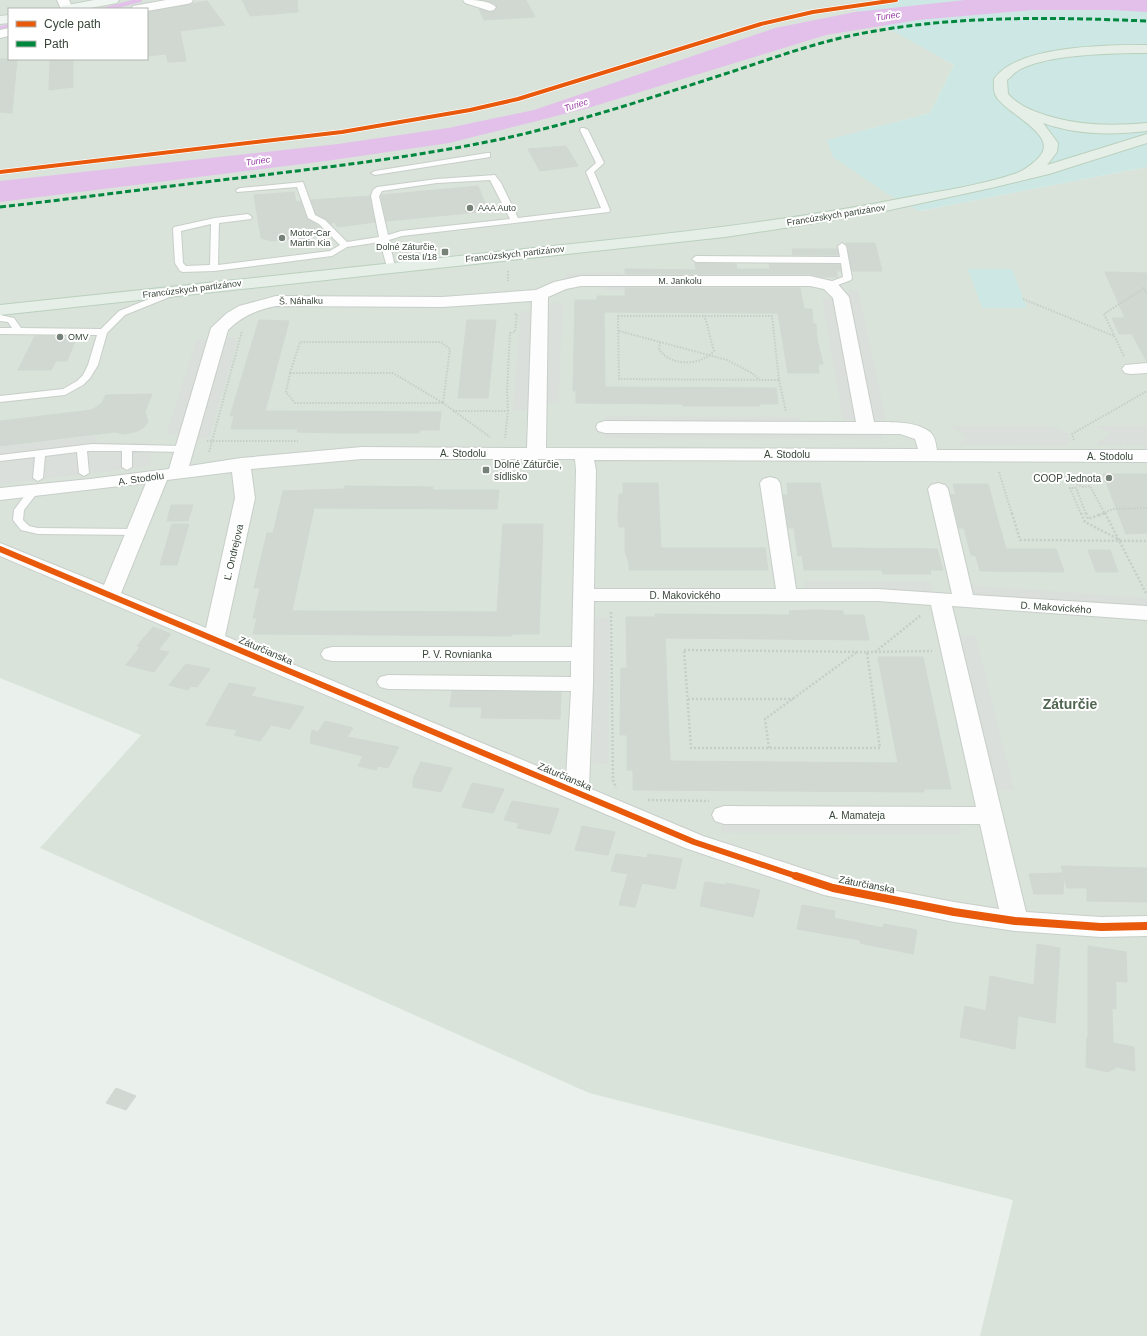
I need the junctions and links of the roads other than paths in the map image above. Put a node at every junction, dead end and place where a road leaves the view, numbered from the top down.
1 (113, 0) edge
2 (187, 0) edge
3 (469, 0) edge
4 (490, 7) dead end
5 (72, 8) edge
6 (143, 8) edge
7 (1147, 49) edge
8 (1023, 113) junction
9 (1147, 127) edge
10 (584, 130) dead end
11 (1147, 138) edge
12 (1147, 142) edge
13 (1120, 148) junction
14 (487, 155) dead end
15 (452, 171) junction
16 (375, 173) dead end
17 (1025, 175) junction
18 (240, 190) dead end
19 (248, 217) dead end
20 (515, 220) junction
21 (214, 221) junction
22 (384, 239) junction
23 (345, 245) junction
24 (842, 246) dead end
25 (696, 259) dead end
26 (844, 260) junction
27 (391, 267) junction
28 (214, 268) junction
29 (830, 284) junction
30 (177, 291) junction
31 (540, 295) junction
32 (0, 310) edge
33 (0, 318) edge
34 (0, 331) edge
35 (18, 331) junction
36 (103, 332) junction
37 (0, 399) edge
38 (606, 427) dead end
39 (866, 428) junction
40 (82, 448) junction
41 (127, 448) junction
42 (184, 449) junction
43 (40, 453) junction
44 (536, 453) junction
45 (584, 453) junction
46 (929, 455) junction
47 (1147, 456) edge
48 (0, 458) edge
49 (241, 464) junction
50 (127, 466) dead end
51 (84, 473) dead end
52 (168, 474) junction
53 (770, 483) dead end
54 (35, 485) junction
55 (938, 489) dead end
56 (0, 494) edge
57 (136, 532) junction
58 (0, 548) edge
59 (110, 595) junction
60 (584, 595) junction
61 (787, 595) junction
62 (940, 599) junction
63 (964, 600) junction
64 (1147, 613) edge
65 (214, 639) junction
66 (332, 654) dead end
67 (583, 654) junction
68 (388, 682) dead end
69 (582, 684) junction
70 (577, 792) junction
71 (718, 808) road end
72 (990, 816) junction
73 (1016, 921) junction
74 (1147, 926) edge

1 - 5 street
2 - 6 street
3 - 4 street
7 - 8 main road
8 - 9 main road
8 - 17 main road
10 - 20 lane
11 - 13 main road
12 - 13 main road
13 - 17 main road, Francúzskych partizánov
14 - 15 lane
15 - 16 lane
15 - 20 lane
15 - 22 lane
17 - 27 main road, Francúzskych partizánov
18 - 23 lane
19 - 21 lane
20 - 22 lane
21 - 28 lane
21 - 28 lane
22 - 23 lane
22 - 27 lane
23 - 28 lane
24 - 26 lane
25 - 26 lane
26 - 29 lane
27 - 30 main road, Francúzskych partizánov
29 - 31 street, M. Jankolu
29 - 39 street
30 - 32 main road, Francúzskych partizánov
30 - 36 lane
31 - 42 street, Š. Náhalku
31 - 44 street
33 - 35 lane
34 - 35 lane
35 - 36 lane
36 - 37 lane
38 - 39 street
39 - 46 street
40 - 41 lane
40 - 43 lane
40 - 51 lane
41 - 42 lane
41 - 50 lane
42 - 52 street, Š. Náhalku
43 - 48 lane
43 - 54 lane
44 - 45 street, A. Stodolu
44 - 49 street, A. Stodolu
45 - 46 street, A. Stodolu
45 - 60 street
46 - 47 street, A. Stodolu
49 - 52 street, A. Stodolu
49 - 65 street, Ľ. Ondrejova
52 - 54 street, A. Stodolu
52 - 57 street, Š. Náhalku
53 - 61 street
54 - 56 street, A. Stodolu
54 - 57 lane
55 - 63 street
57 - 59 street, Š. Náhalku
58 - 59 street, Záturčianska
59 - 65 street, Záturčianska
60 - 61 street, D. Makovického
60 - 67 street
61 - 62 street, D. Makovického
62 - 63 street, D. Makovického
62 - 72 street
63 - 64 street, D. Makovického
65 - 70 street, Záturčianska
66 - 67 street, P. V. Rovnianka
67 - 69 street
68 - 69 street
69 - 70 street
70 - 73 street, Záturčianska
71 - 72 street, A. Mamateja
72 - 73 street
73 - 74 street, Záturčianska

